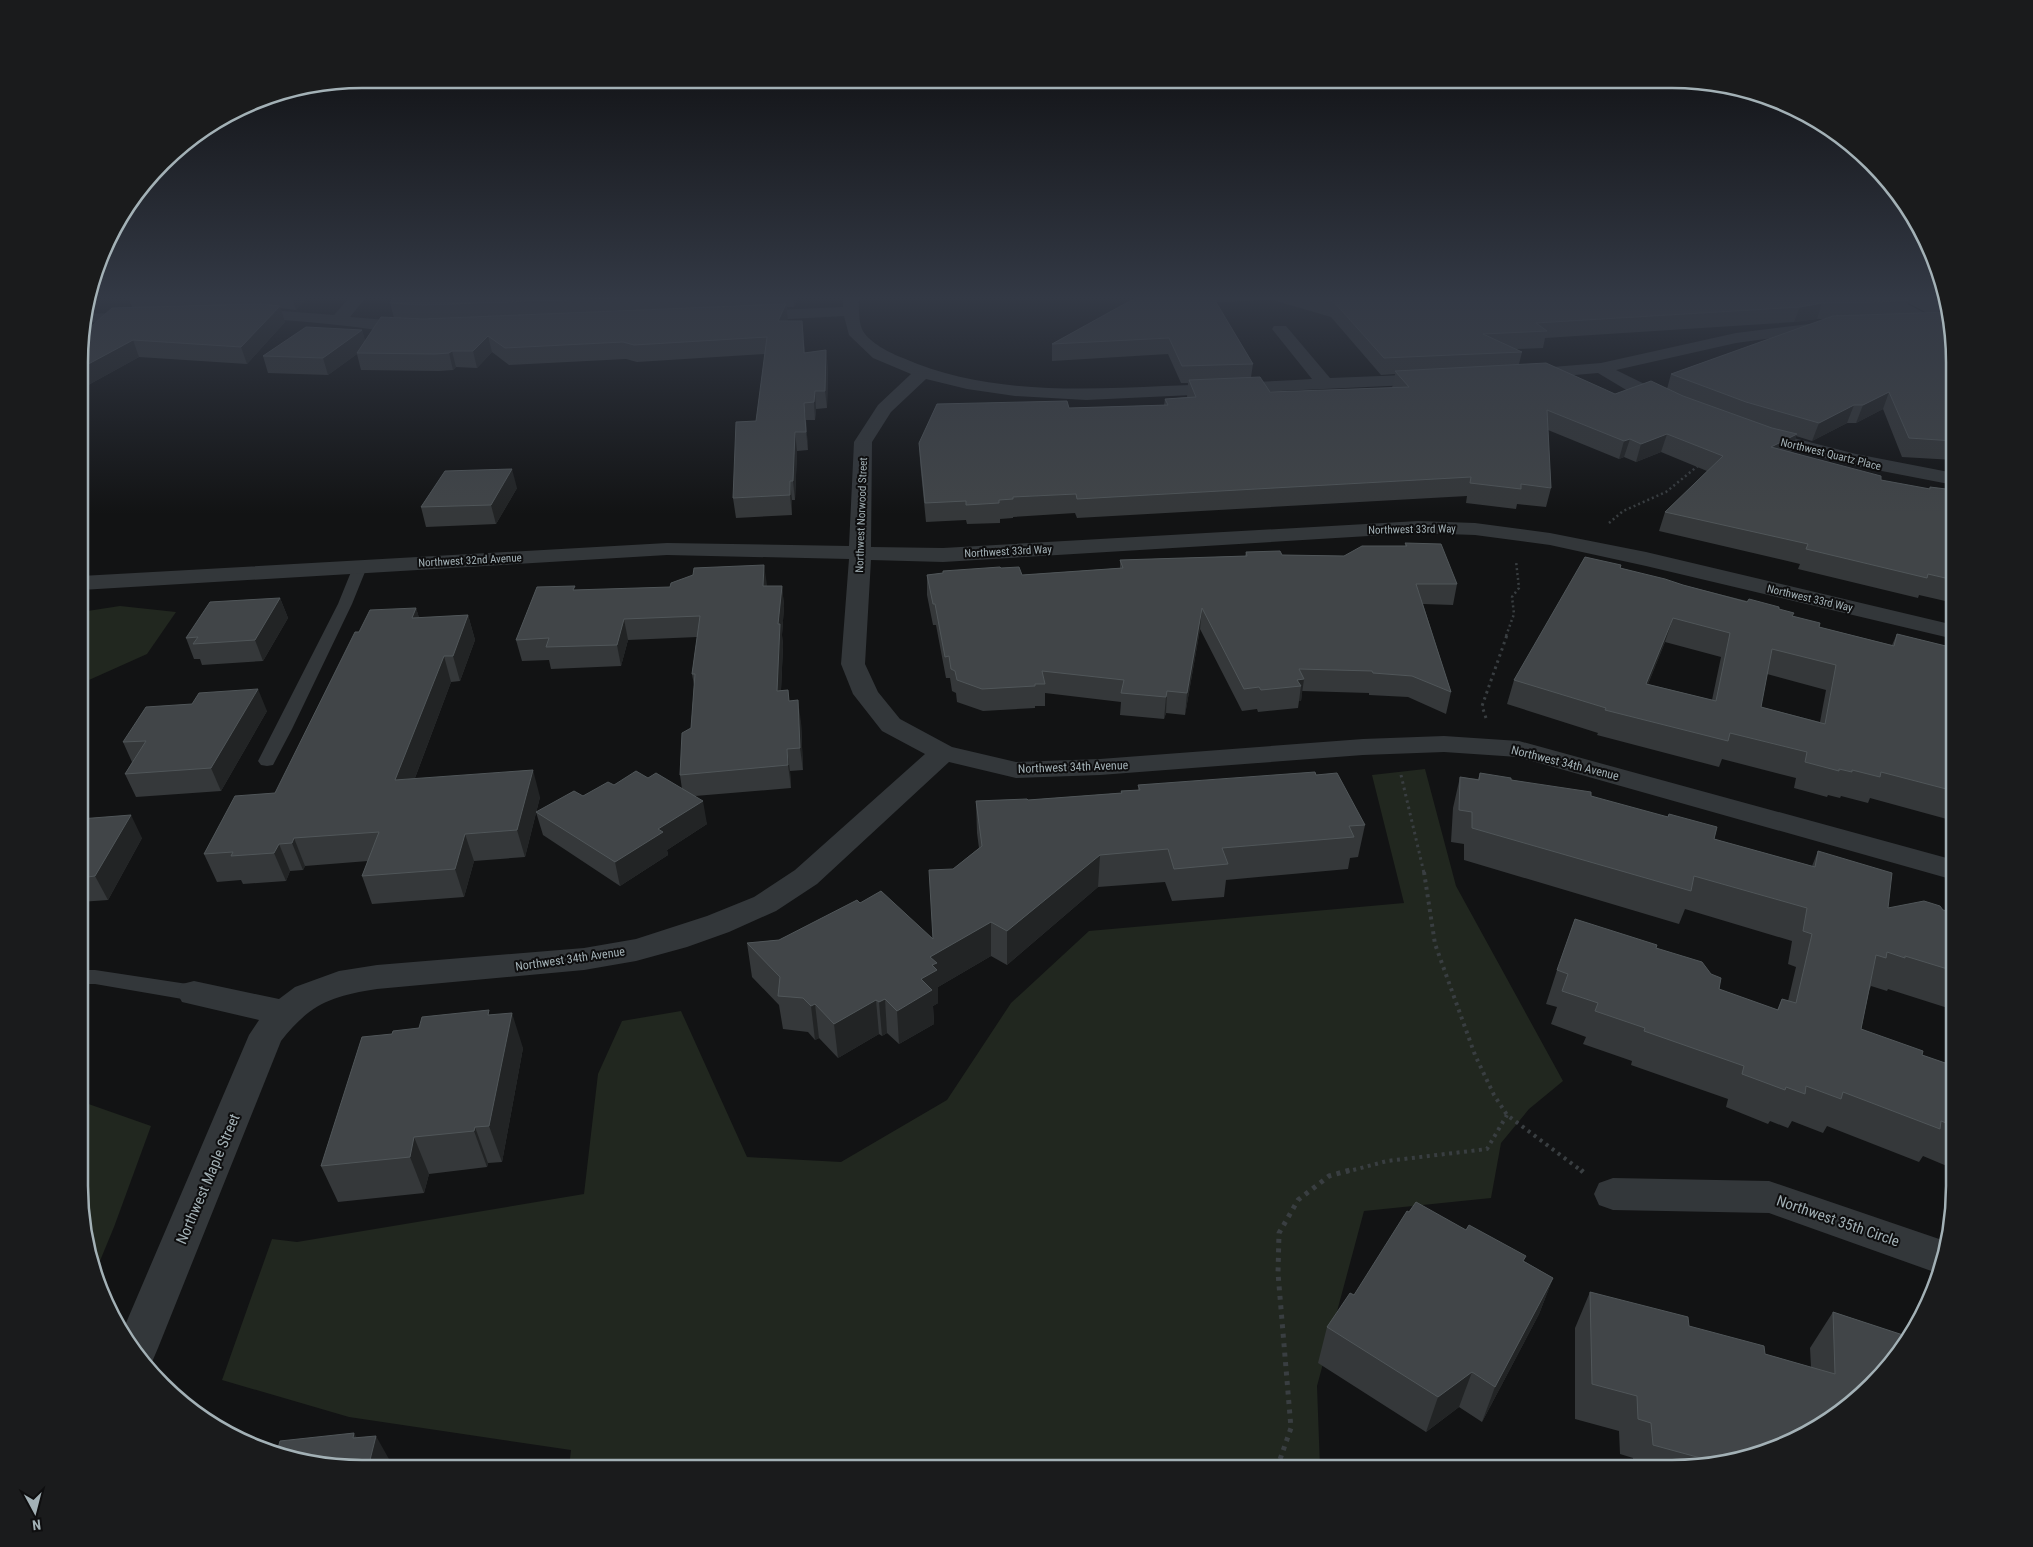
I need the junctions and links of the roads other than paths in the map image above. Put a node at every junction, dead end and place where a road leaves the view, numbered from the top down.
1 (913, 369) edge
2 (1313, 369) edge
3 (1587, 369) edge
4 (1603, 369) edge
5 (922, 373) junction
6 (1509, 376) edge
7 (1451, 378) edge
8 (1325, 384) junction
9 (1687, 411) edge
10 (1740, 430) edge
11 (1946, 478) edge
12 (860, 553) junction
13 (360, 567) junction
14 (88, 583) edge
15 (1946, 630) edge
16 (943, 753) junction
17 (267, 761) dead end
18 (1946, 868) edge
19 (88, 977) edge
20 (194, 993) joint
21 (284, 1013) junction
22 (1614, 1194) dead end
23 (1936, 1255) edge
24 (139, 1344) edge

1 - 5 street
2 - 8 street
3 - 6 street
4 - 9 street
5 - 8 street
5 - 12 street, Northwest Norwood Street
7 - 8 street
10 - 11 street, Northwest Quartz Place
12 - 13 street, Northwest 32nd Avenue
12 - 15 street, Northwest 33rd Way
12 - 16 street, Northwest Norwood Street
13 - 14 street, Northwest 32nd Avenue
13 - 17 lane
16 - 18 street, Northwest 34th Avenue
16 - 21 street, Northwest 34th Avenue
19 - 20 lane
20 - 21 street
21 - 24 street, Northwest Maple Street
22 - 23 street, Northwest 35th Circle

